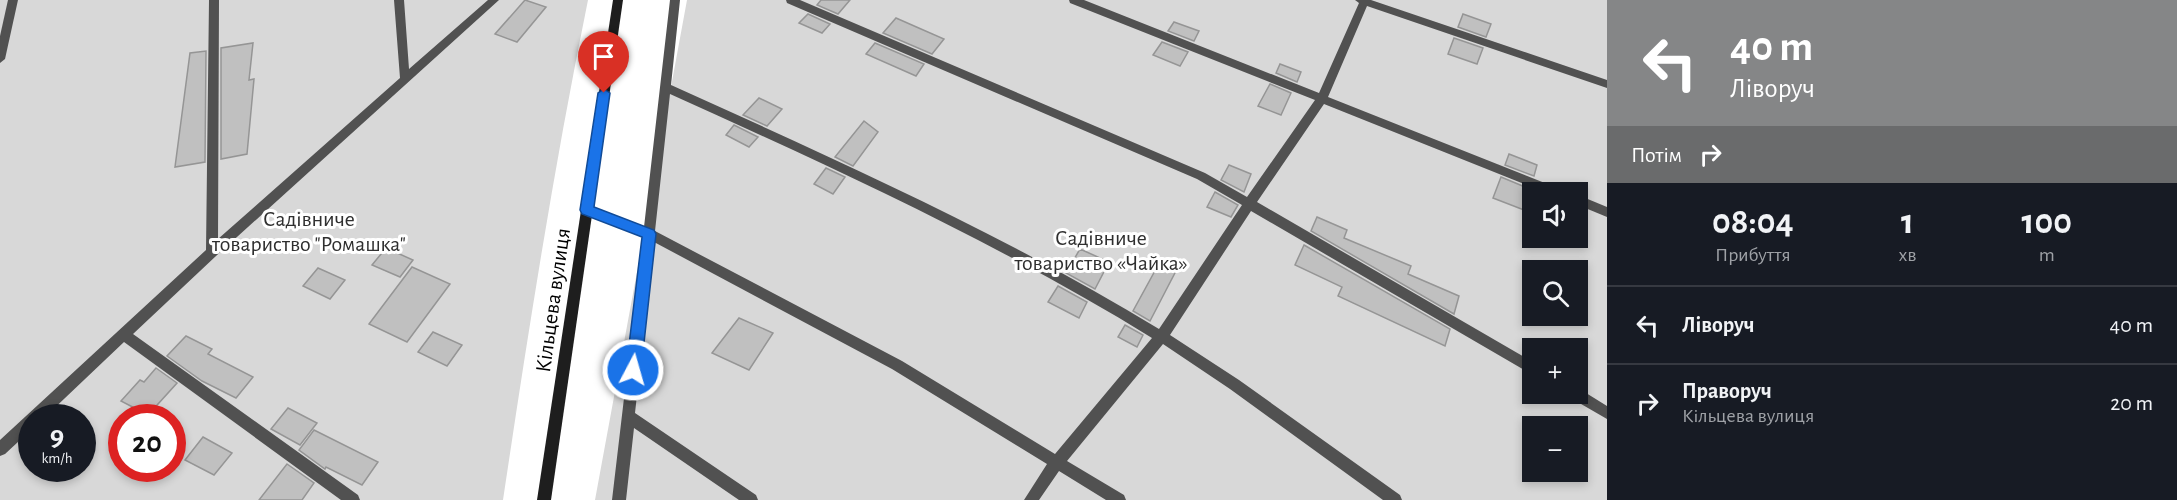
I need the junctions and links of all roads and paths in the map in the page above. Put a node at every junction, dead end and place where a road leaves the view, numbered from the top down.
1 (13, 0) edge
2 (214, 0) edge
3 (399, 0) edge
4 (494, 0) edge
5 (618, 0) edge
6 (675, 0) edge
7 (791, 0) edge
8 (1074, 0) edge
9 (1363, 0) edge
10 (0, 59) edge
11 (405, 80) junction
12 (1607, 84) edge
13 (665, 87) junction
14 (1322, 99) junction
15 (1531, 182) edge
16 (1249, 204) junction
17 (1588, 205) edge
18 (587, 210) junction
19 (1607, 212) edge
20 (649, 234) junction
21 (212, 252) junction
22 (124, 335) junction
23 (1161, 338) junction
24 (1522, 363) edge
25 (1588, 401) edge
26 (49, 404) edge
27 (1607, 413) edge
28 (628, 416) junction
29 (18, 433) edge
30 (0, 449) edge
31 (1057, 462) junction
32 (353, 500) edge
33 (544, 500) edge
34 (619, 500) edge
35 (751, 500) edge
36 (1031, 500) edge
37 (1119, 500) edge
38 (1395, 500) edge

1 - 10 lane
2 - 21 lane
3 - 11 lane
4 - 11 lane
5 - 18 main road, Кільцева вулиця
6 - 13 lane
7 - 16 lane
8 - 14 lane
9 - 12 lane
9 - 14 lane
11 - 21 lane
13 - 20 lane
13 - 23 lane
14 - 15 lane
14 - 16 lane
16 - 23 lane
16 - 24 lane
17 - 19 lane
18 - 20 lane
18 - 33 main road, Кільцева вулиця
20 - 28 lane
20 - 31 lane
21 - 22 lane
22 - 26 lane
22 - 32 lane
23 - 31 lane
23 - 38 lane
25 - 27 lane
28 - 34 lane
28 - 35 lane
29 - 30 lane
31 - 36 lane
31 - 37 lane

